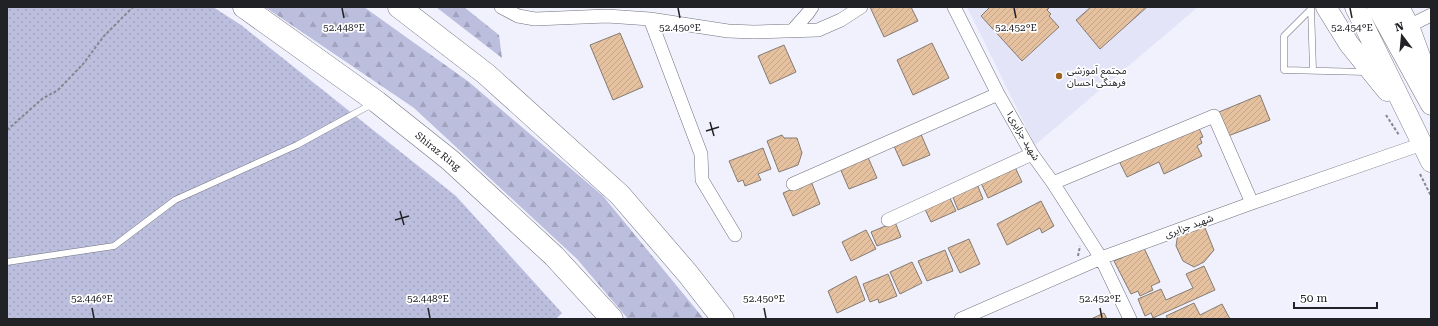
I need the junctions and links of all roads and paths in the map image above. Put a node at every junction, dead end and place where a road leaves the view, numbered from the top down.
1 (134, 7) edge
2 (244, 7) edge
3 (399, 7) edge
4 (501, 7) edge
5 (812, 7) edge
6 (861, 7) edge
7 (954, 7) edge
8 (1355, 7) edge
9 (1377, 7) edge
10 (1398, 7) edge
11 (1316, 8) edge
12 (1431, 15) edge
13 (650, 19) junction
14 (1409, 26) junction
15 (792, 31) junction
16 (1313, 70) junction
17 (1372, 72) junction
18 (1431, 87) edge
19 (998, 94) junction
20 (377, 102) junction
21 (1431, 104) edge
22 (1410, 119) junction
23 (7, 130) edge
24 (1422, 144) junction
25 (1032, 154) junction
26 (1431, 162) edge
27 (1053, 183) junction
28 (794, 184) dead end
29 (1252, 203) junction
30 (888, 220) dead end
31 (735, 235) dead end
32 (1080, 245) dead end
33 (1078, 257) dead end
34 (1101, 258) junction
35 (7, 262) edge
36 (612, 319) edge
37 (724, 319) edge
38 (961, 319) edge
39 (1130, 319) edge

1 - 23 path
2 - 20 highway, Shiraz Ring
3 - 37 highway
4 - 13 street
5 - 15 street
6 - 15 street
7 - 19 street, شهید جزایری۱
8 - 22 main road
9 - 21 main road
10 - 14 main road
11 - 16 lane
11 - 16 lane
11 - 17 main road
12 - 14 street
13 - 15 street
13 - 31 street
14 - 18 main road
16 - 17 lane
17 - 22 main road
19 - 25 street, شهید جزایری۱
19 - 28 street
20 - 35 lane
20 - 36 highway, Shiraz Ring
22 - 24 main road
24 - 26 main road
24 - 29 street, شهید جزایری
25 - 27 street, شهید جزایری۱
25 - 30 street
27 - 29 street
27 - 34 street, شهید جزایری۱
29 - 34 street, شهید جزایری
32 - 33 path
34 - 38 street, شهید جزایری
34 - 39 street, شهید جزایری۱

